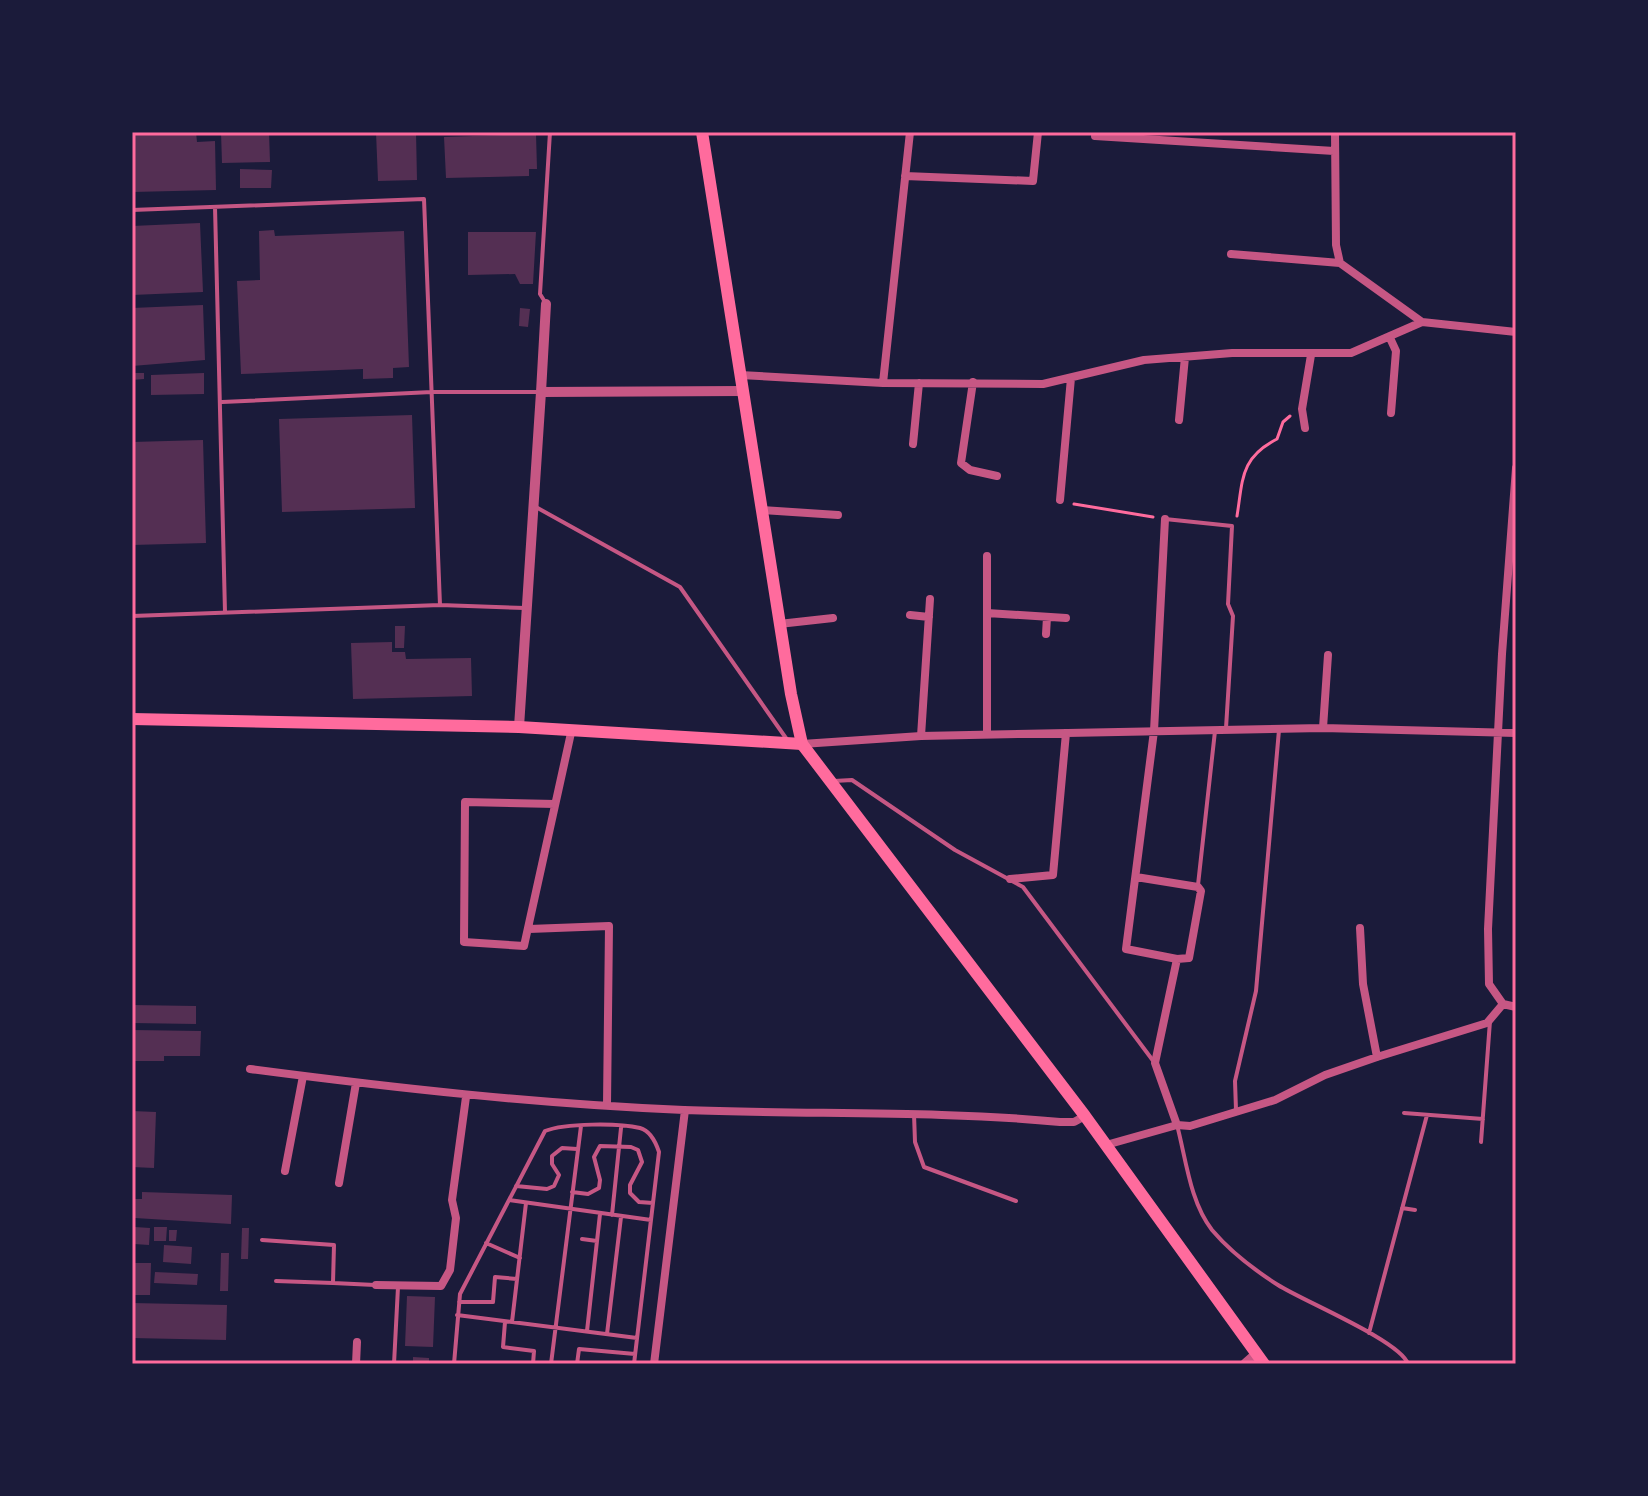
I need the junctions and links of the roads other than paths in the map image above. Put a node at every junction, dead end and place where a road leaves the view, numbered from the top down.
1 (550, 132) edge
2 (702, 132) edge
3 (910, 132) edge
4 (1038, 132) edge
5 (1335, 132) edge
6 (1095, 136) dead end
7 (1334, 151) junction
8 (905, 176) junction
9 (215, 207) junction
10 (132, 210) edge
11 (1231, 254) dead end
12 (1340, 263) junction
13 (546, 304) joint
14 (1422, 322) junction
15 (1516, 332) edge
16 (1390, 338) junction
17 (1311, 355) junction
18 (1185, 357) junction
19 (740, 375) junction
20 (1071, 378) junction
21 (973, 382) junction
22 (883, 383) junction
23 (919, 383) junction
24 (743, 391) junction
25 (432, 392) junction
26 (541, 392) junction
27 (222, 402) junction
28 (1391, 413) dead end
29 (1179, 420) dead end
30 (1305, 428) dead end
31 (913, 444) dead end
32 (1516, 468) edge
33 (997, 476) dead end
34 (1060, 500) road end
35 (534, 505) junction
36 (761, 510) junction
37 (838, 515) dead end
38 (1165, 519) joint
39 (987, 556) dead end
40 (930, 599) dead end
41 (440, 605) junction
42 (527, 608) junction
43 (225, 612) junction
44 (987, 613) junction
45 (910, 615) dead end
46 (132, 616) edge
47 (929, 617) junction
48 (1047, 617) junction
49 (833, 618) dead end
50 (1066, 618) dead end
51 (779, 624) junction
52 (1046, 634) dead end
53 (1328, 655) dead end
54 (132, 719) edge
55 (519, 727) junction
56 (1323, 728) junction
57 (1279, 729) junction
58 (1154, 731) junction
59 (1215, 731) junction
60 (1226, 731) junction
61 (571, 733) junction
62 (1066, 733) junction
63 (1500, 733) junction
64 (1516, 733) edge
65 (987, 734) junction
66 (921, 736) junction
67 (796, 744) junction
68 (832, 781) junction
69 (555, 804) junction
70 (1136, 877) junction
71 (1010, 879) junction
72 (1198, 887) junction
73 (1360, 928) dead end
74 (529, 929) junction
75 (1177, 959) junction
76 (1503, 1004) junction
77 (1516, 1007) edge
78 (1489, 1020) junction
79 (1377, 1057) junction
80 (1155, 1063) junction
81 (250, 1069) dead end
82 (303, 1076) junction
83 (356, 1083) junction
84 (466, 1097) junction
85 (607, 1105) junction
86 (685, 1110) junction
87 (1236, 1112) junction
88 (914, 1113) junction
89 (1404, 1113) dead end
90 (1427, 1115) junction
91 (1085, 1116) junction
92 (1483, 1119) junction
93 (1177, 1125) junction
94 (581, 1126) junction
95 (621, 1128) junction
96 (1481, 1142) dead end
97 (1106, 1145) junction
98 (619, 1146) junction
99 (578, 1149) junction
100 (285, 1171) dead end
101 (339, 1183) dead end
102 (516, 1186) junction
103 (572, 1192) junction
104 (509, 1200) junction
105 (1016, 1201) dead end
106 (526, 1203) junction
107 (653, 1203) junction
108 (1402, 1208) junction
109 (570, 1209) junction
110 (1415, 1210) dead end
111 (601, 1213) junction
112 (612, 1215) junction
113 (621, 1216) junction
114 (651, 1220) junction
115 (582, 1239) dead end
116 (262, 1240) dead end
117 (597, 1241) junction
118 (486, 1243) junction
119 (520, 1258) junction
120 (517, 1279) junction
121 (276, 1281) dead end
122 (333, 1283) junction
123 (399, 1284) junction
124 (376, 1285) joint
125 (459, 1302) junction
126 (457, 1315) junction
127 (508, 1322) junction
128 (556, 1327) junction
129 (587, 1331) junction
130 (1369, 1333) junction
131 (607, 1334) junction
132 (637, 1338) junction
133 (357, 1342) dead end
134 (635, 1354) junction
135 (1254, 1361) edge
136 (587, 1363) edge
137 (356, 1364) edge
138 (394, 1364) edge
139 (454, 1364) edge
140 (533, 1364) edge
141 (551, 1364) edge
142 (577, 1364) edge
143 (604, 1364) edge
144 (634, 1364) edge
145 (654, 1364) edge
146 (1408, 1364) edge

1 - 13 lane
2 - 19 main road
3 - 8 street
4 - 8 street
5 - 7 street
6 - 7 street
7 - 12 street
8 - 22 street
9 - 10 lane
9 - 25 lane
9 - 27 lane
11 - 12 street
12 - 14 street
13 - 26 street
14 - 15 street
14 - 16 street
16 - 17 street
16 - 28 street
17 - 18 street
17 - 30 street
18 - 20 street
18 - 29 street
19 - 22 street
19 - 24 main road
20 - 21 street
20 - 34 street
21 - 23 street
21 - 33 street
22 - 23 street
23 - 31 street
24 - 26 street
24 - 36 main road
25 - 26 lane
25 - 27 lane
25 - 41 lane
26 - 35 street
27 - 43 lane
32 - 63 street
35 - 42 street
35 - 67 lane
36 - 37 street
36 - 51 main road
38 - 58 street
38 - 60 lane
39 - 44 street
40 - 47 street
41 - 42 lane
41 - 43 lane
42 - 55 street
43 - 46 lane
44 - 48 street
44 - 65 street
45 - 47 street
47 - 66 street
48 - 50 street
48 - 52 street
49 - 51 street
51 - 67 main road
53 - 56 street
54 - 55 main road
55 - 61 main road
56 - 57 street
56 - 63 street
57 - 60 street
57 - 87 lane
58 - 59 street
58 - 62 street
58 - 70 street
59 - 60 street
59 - 72 lane
61 - 67 main road
61 - 69 street
62 - 65 street
62 - 71 street
63 - 64 street
63 - 76 street
65 - 66 street
66 - 67 street
67 - 68 main road
68 - 71 lane
68 - 91 main road
69 - 74 street
69 - 74 street
70 - 72 street
70 - 75 street
71 - 80 lane
72 - 75 street
73 - 79 street
74 - 85 street
75 - 80 street
76 - 77 street
76 - 78 street
78 - 79 street
78 - 92 lane
79 - 87 street
80 - 93 street
81 - 82 street
82 - 83 street
82 - 100 street
83 - 84 street
83 - 101 street
84 - 85 street
84 - 123 street
85 - 86 street
86 - 88 street
86 - 145 street
87 - 93 street
88 - 91 street
88 - 105 lane
89 - 90 lane
90 - 92 lane
90 - 108 lane
91 - 97 main road
92 - 96 lane
93 - 97 street
93 - 130 lane
94 - 95 lane
94 - 99 lane
94 - 102 lane
95 - 98 lane
95 - 107 lane
97 - 135 main road
98 - 103 lane
98 - 107 lane
98 - 112 lane
99 - 102 lane
99 - 103 lane
102 - 104 lane
103 - 109 lane
104 - 106 lane
104 - 118 lane
106 - 109 lane
106 - 119 lane
107 - 114 lane
108 - 110 lane
108 - 130 lane
109 - 111 lane
109 - 128 lane
111 - 112 lane
111 - 117 lane
112 - 113 lane
113 - 114 lane
113 - 131 lane
114 - 132 lane
115 - 117 lane
116 - 122 lane
117 - 129 lane
118 - 119 lane
118 - 125 lane
119 - 120 lane
120 - 125 lane
120 - 127 lane
121 - 122 lane
122 - 124 lane
123 - 124 street
123 - 138 lane
125 - 126 lane
126 - 127 lane
126 - 139 lane
127 - 128 lane
127 - 140 lane
128 - 129 lane
128 - 141 lane
129 - 131 lane
130 - 146 lane
131 - 132 lane
132 - 134 lane
133 - 137 street
134 - 142 lane
134 - 144 lane
136 - 143 lane

